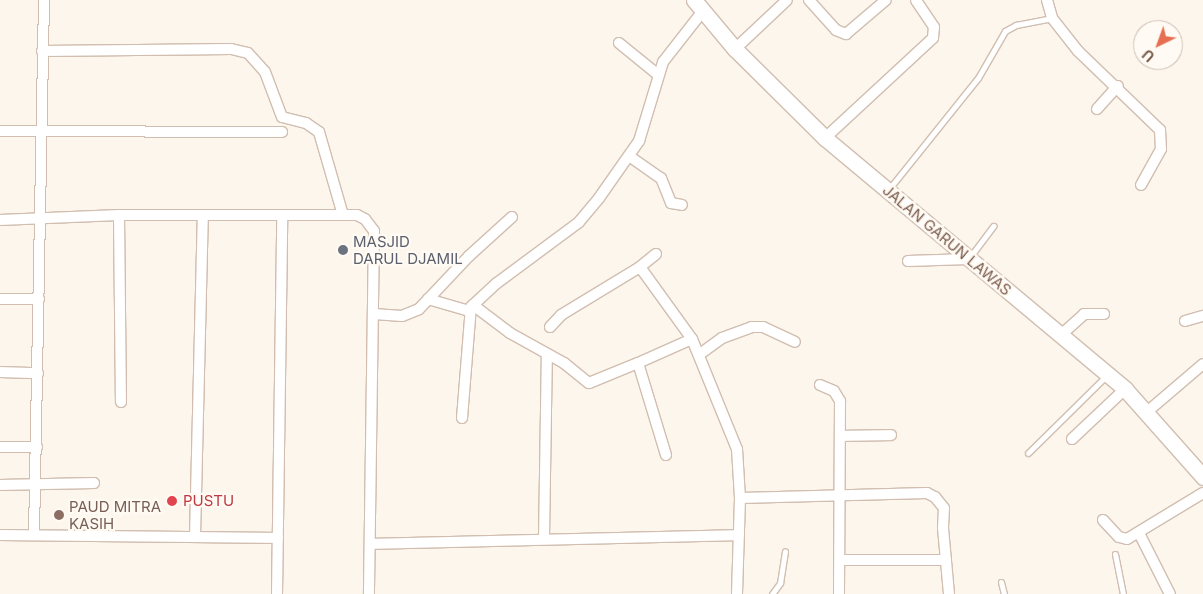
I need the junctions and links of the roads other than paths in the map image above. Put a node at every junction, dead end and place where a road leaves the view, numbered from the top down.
1 (44, 0) edge
2 (787, 0) edge
3 (809, 0) edge
4 (886, 0) edge
5 (916, 0) edge
6 (1047, 0) edge
7 (698, 6) edge
8 (1052, 18) junction
9 (619, 43) dead end
10 (735, 49) junction
11 (42, 51) junction
12 (657, 74) junction
13 (1118, 86) junction
14 (1097, 109) dead end
15 (0, 131) edge
16 (282, 132) dead end
17 (42, 133) junction
18 (825, 138) junction
19 (629, 156) junction
20 (1141, 186) dead end
21 (887, 191) junction
22 (682, 205) dead end
23 (119, 215) junction
24 (203, 215) junction
25 (282, 215) junction
26 (343, 215) junction
27 (512, 217) dead end
28 (0, 220) edge
29 (40, 220) junction
30 (994, 226) dead end
31 (656, 254) dead end
32 (968, 259) junction
33 (908, 261) dead end
34 (640, 267) junction
35 (0, 299) edge
36 (39, 299) junction
37 (428, 299) junction
38 (471, 308) junction
39 (374, 314) junction
40 (1104, 314) dead end
41 (1203, 316) edge
42 (1185, 321) dead end
43 (550, 327) dead end
44 (1062, 334) junction
45 (692, 339) junction
46 (795, 342) dead end
47 (700, 354) junction
48 (547, 356) junction
49 (638, 363) junction
50 (1203, 364) edge
51 (0, 372) edge
52 (38, 373) junction
53 (1108, 374) junction
54 (820, 385) dead end
55 (1125, 389) junction
56 (121, 402) dead end
57 (1148, 411) junction
58 (462, 418) dead end
59 (841, 436) junction
60 (891, 436) dead end
61 (1072, 439) dead end
62 (0, 447) edge
63 (38, 447) junction
64 (1028, 453) dead end
65 (666, 455) dead end
66 (1203, 477) edge
67 (36, 483) junction
68 (94, 483) dead end
69 (0, 485) edge
70 (1203, 493) edge
71 (838, 497) junction
72 (740, 498) junction
73 (1103, 520) dead end
74 (1140, 533) junction
75 (0, 535) edge
76 (739, 535) junction
77 (34, 536) junction
78 (195, 536) junction
79 (278, 538) junction
80 (544, 538) junction
81 (371, 544) junction
82 (785, 550) dead end
83 (1115, 554) dead end
84 (840, 560) junction
85 (946, 560) junction
86 (1001, 582) dead end
87 (277, 594) edge
88 (369, 594) edge
89 (737, 594) edge
90 (772, 594) edge
91 (839, 594) edge
92 (949, 594) edge
93 (1004, 594) edge
94 (1124, 594) edge
95 (1170, 594) edge

1 - 11 street
2 - 10 street
3 - 4 street
5 - 18 street
6 - 8 street
7 - 10 main road, JALAN GARUN LAWAS
7 - 12 street
8 - 13 street
8 - 21 lane
9 - 12 street
10 - 18 main road, JALAN GARUN LAWAS
11 - 17 street
11 - 26 street
12 - 19 street
13 - 14 street
13 - 20 street
15 - 17 street
16 - 17 street
17 - 29 street
18 - 21 main road, JALAN GARUN LAWAS
19 - 22 street
19 - 38 street
21 - 32 main road, JALAN GARUN LAWAS
23 - 24 street
23 - 29 street
23 - 56 street
24 - 25 street
24 - 78 street
25 - 26 street
25 - 79 street
26 - 39 street
27 - 37 street
28 - 29 street
29 - 36 street
30 - 32 lane
31 - 34 street
32 - 33 street
32 - 44 main road, JALAN GARUN LAWAS
34 - 43 street
34 - 45 street
35 - 36 street
36 - 52 street
37 - 38 street
37 - 39 street
38 - 48 street
38 - 58 street
39 - 81 street
40 - 44 street
41 - 42 street
44 - 53 main road, JALAN GARUN LAWAS
45 - 47 street
45 - 49 street
46 - 47 street
47 - 72 street
48 - 49 street
48 - 80 street
49 - 65 street
50 - 57 street
51 - 52 street
52 - 63 street
53 - 55 main road, JALAN GARUN LAWAS
53 - 64 lane
54 - 59 street
55 - 57 main road, JALAN GARUN LAWAS
55 - 61 street
57 - 66 main road, JALAN GARUN LAWAS
59 - 60 street
59 - 71 street
62 - 63 street
63 - 67 street
67 - 68 street
67 - 69 street
67 - 77 street
70 - 74 street
71 - 72 street
71 - 84 street
71 - 85 street
72 - 76 street
73 - 74 street
74 - 95 street
75 - 77 street
76 - 80 street
76 - 89 street
77 - 78 street
78 - 79 street
79 - 87 street
80 - 81 street
81 - 88 street
82 - 90 lane
83 - 94 lane
84 - 85 street
84 - 91 street
85 - 92 street
86 - 93 lane

